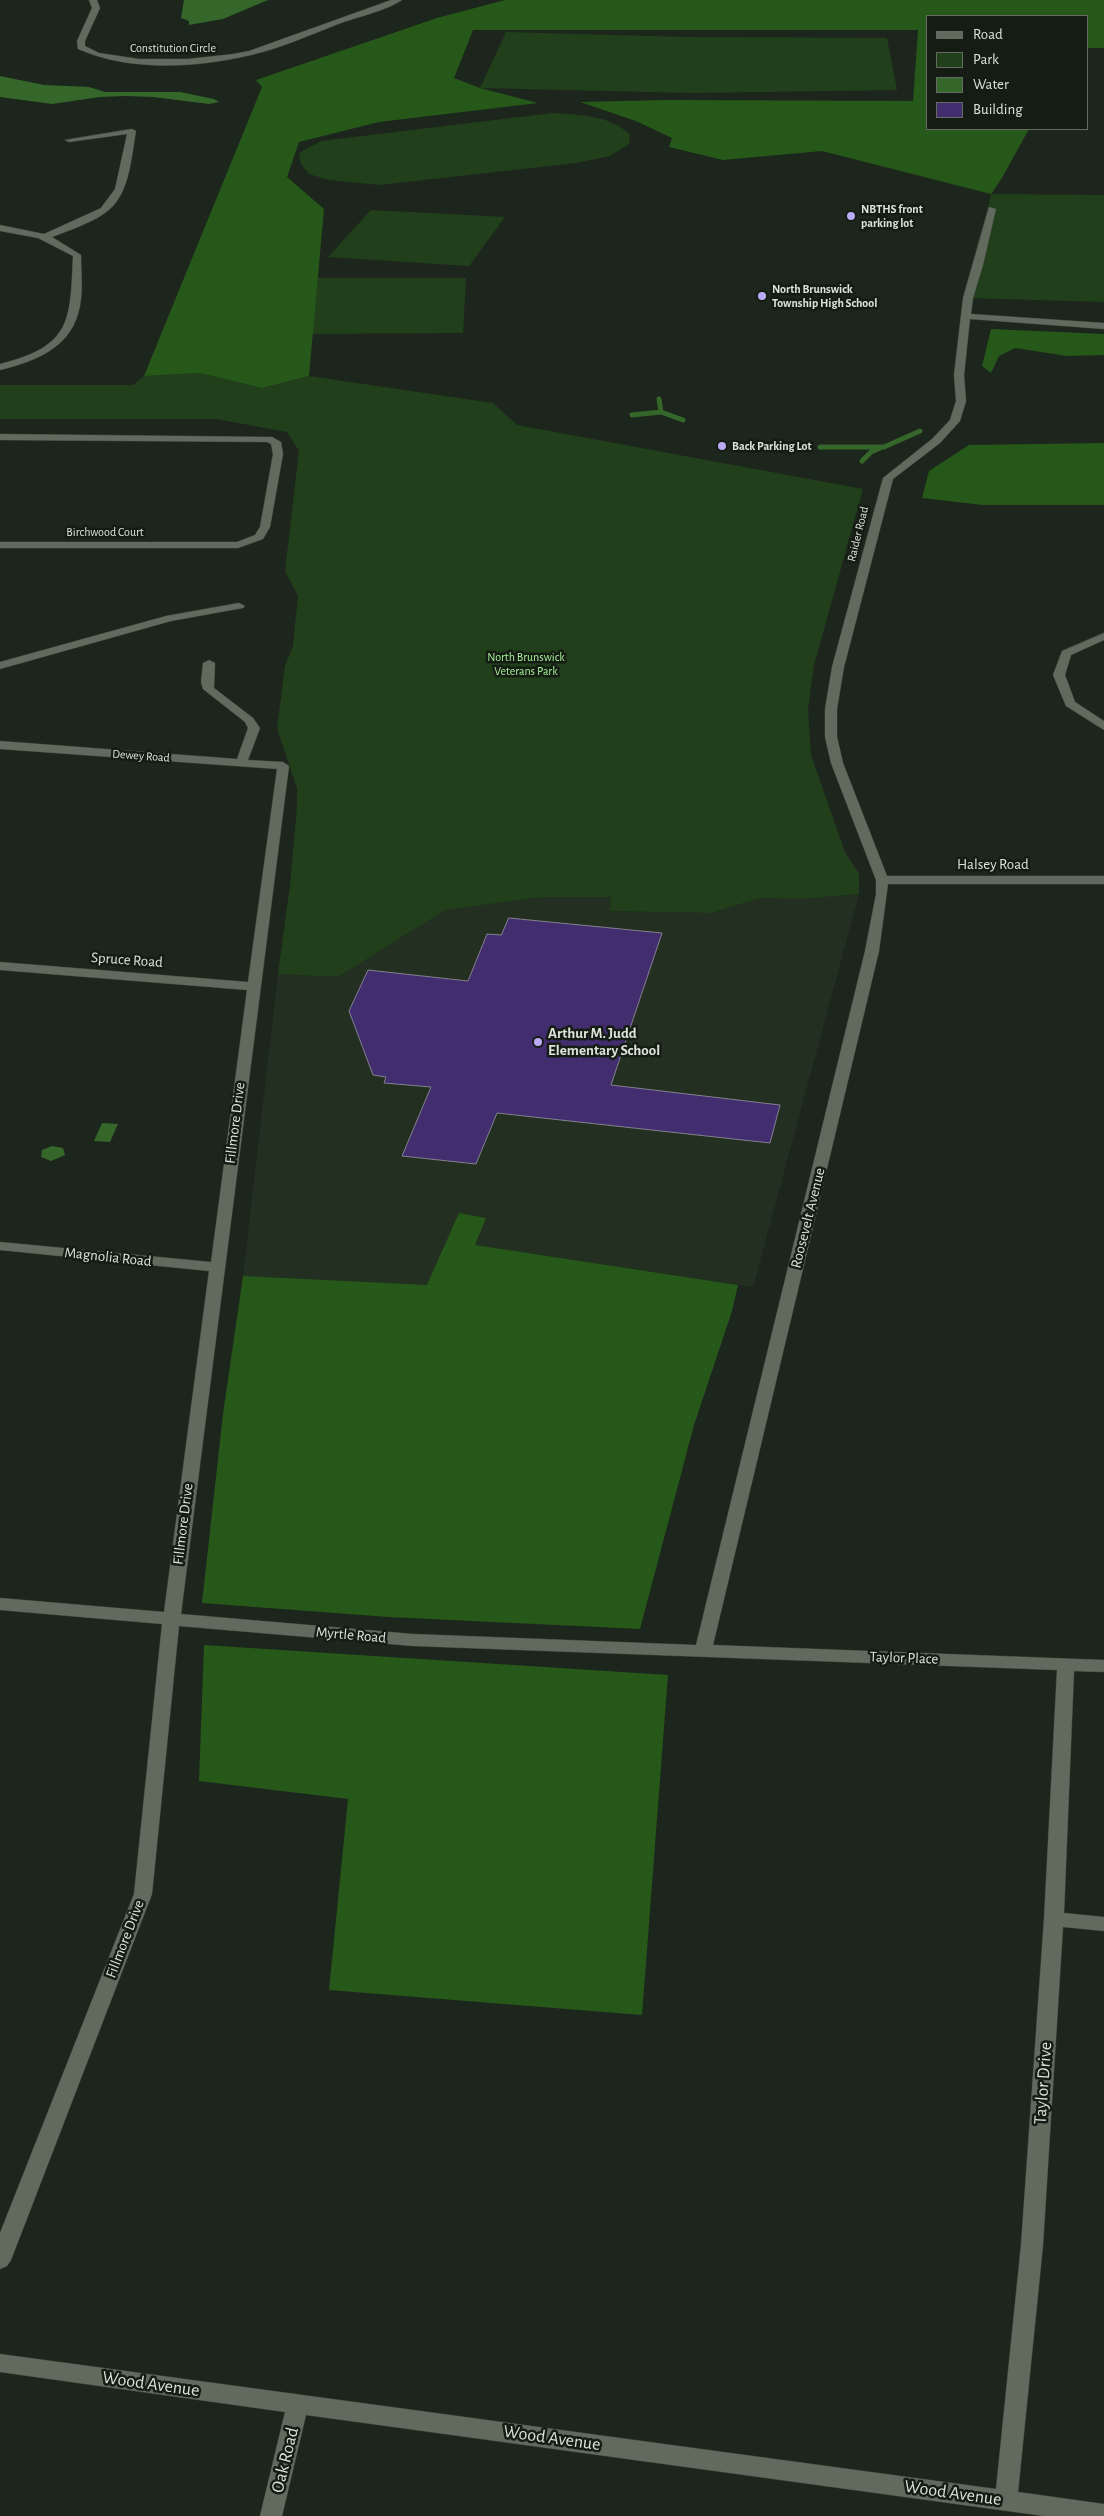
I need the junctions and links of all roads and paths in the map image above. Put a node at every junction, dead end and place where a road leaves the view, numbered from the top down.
1 (93, 0) edge
2 (398, 0) edge
3 (69, 140) dead end
4 (992, 209) dead end
5 (0, 228) edge
6 (44, 237) junction
7 (966, 316) junction
8 (1104, 326) edge
9 (0, 367) edge
10 (0, 437) edge
11 (0, 545) edge
12 (239, 606) dead end
13 (1104, 636) edge
14 (208, 663) dead end
15 (0, 666) edge
16 (1104, 726) edge
17 (0, 745) edge
18 (241, 763) junction
19 (283, 766) joint
20 (847, 788) joint
21 (882, 880) junction
22 (1104, 880) edge
23 (0, 966) edge
24 (252, 986) junction
25 (0, 1246) edge
26 (216, 1268) junction
27 (0, 1604) edge
28 (171, 1621) junction
29 (703, 1651) junction
30 (1066, 1664) junction
31 (1104, 1666) edge
32 (1054, 1919) junction
33 (1104, 1924) edge
34 (0, 2260) edge
35 (0, 2363) edge
36 (298, 2404) junction
37 (1006, 2500) junction
38 (1104, 2514) edge
39 (271, 2516) edge

1 - 2 street, Constitution Circle
3 - 6 street
4 - 7 street, Raider Road
5 - 6 street
6 - 9 street
7 - 8 street
7 - 20 street, Raider Road
10 - 11 street, Birchwood Court
12 - 15 street
13 - 16 street
14 - 18 street
17 - 18 street, Dewey Road
18 - 19 street, Dewey Road
19 - 24 street, Fillmore Drive
20 - 21 street, Roosevelt Avenue
21 - 22 street, Halsey Road
21 - 29 street, Roosevelt Avenue
23 - 24 street, Spruce Road
24 - 26 street, Fillmore Drive
25 - 26 street, Magnolia Road
26 - 28 street, Fillmore Drive
27 - 28 street, Myrtle Road
28 - 29 street, Myrtle Road
28 - 34 street, Fillmore Drive
29 - 30 street, Taylor Place
30 - 31 street, Taylor Place
30 - 32 street, Taylor Drive
32 - 33 street
32 - 37 street, Taylor Drive
35 - 36 street, Wood Avenue
36 - 37 street, Wood Avenue
36 - 39 street, Oak Road
37 - 38 street, Wood Avenue

